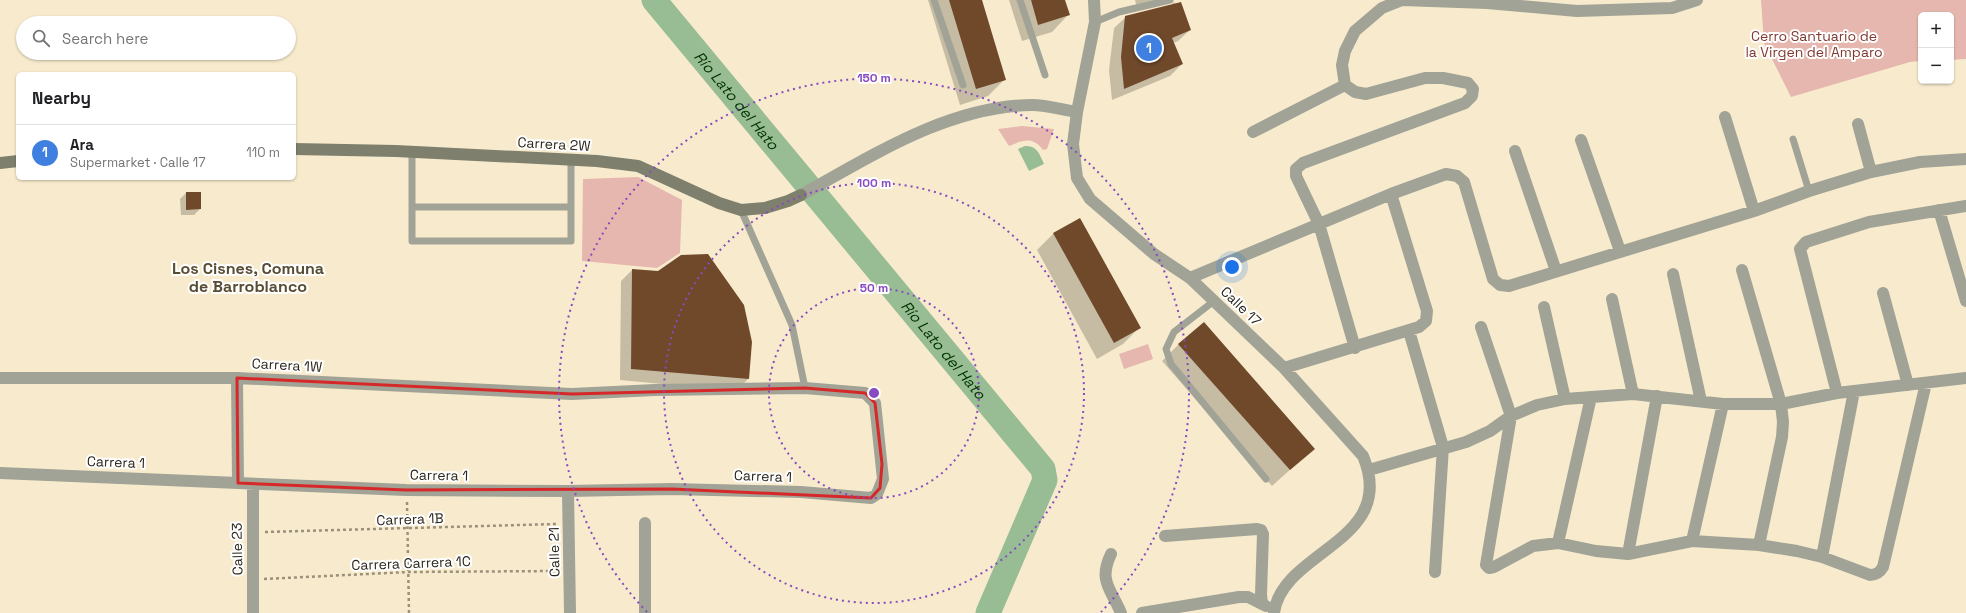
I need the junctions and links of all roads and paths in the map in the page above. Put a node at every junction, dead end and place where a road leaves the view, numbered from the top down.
1 (934, 0) edge
2 (1020, 0) edge
3 (1094, 0) edge
4 (1170, 0) edge
5 (1697, 0) edge
6 (1095, 22) junction
7 (1045, 75) dead end
8 (963, 85) dead end
9 (1345, 85) junction
10 (1077, 112) junction
11 (1726, 117) dead end
12 (1858, 124) dead end
13 (1253, 132) dead end
14 (1793, 139) dead end
15 (1581, 140) dead end
16 (296, 149) edge
17 (1516, 151) dead end
18 (412, 152) junction
19 (1966, 159) edge
20 (16, 161) edge
21 (571, 161) junction
22 (0, 163) edge
23 (1871, 172) junction
24 (1809, 191) junction
25 (1391, 194) junction
26 (1966, 206) edge
27 (412, 207) junction
28 (571, 207) junction
29 (741, 210) junction
30 (1938, 210) junction
31 (1754, 211) junction
32 (1319, 224) junction
33 (1620, 251) junction
34 (1742, 270) dead end
35 (1556, 271) junction
36 (1673, 274) dead end
37 (1190, 278) junction
38 (1883, 292) dead end
39 (1612, 299) dead end
40 (1214, 301) junction
41 (1966, 301) edge
42 (1544, 306) dead end
43 (1481, 327) dead end
44 (1409, 331) junction
45 (1355, 348) junction
46 (1284, 368) junction
47 (0, 378) edge
48 (237, 378) junction
49 (1966, 378) edge
50 (1926, 383) junction
51 (1908, 385) junction
52 (805, 388) junction
53 (1854, 391) junction
54 (1837, 393) junction
55 (1633, 394) junction
56 (1657, 396) junction
57 (1591, 397) junction
58 (1566, 399) junction
59 (1701, 401) junction
60 (1723, 404) junction
61 (1781, 404) junction
62 (1511, 416) junction
63 (1444, 447) junction
64 (1369, 470) junction
65 (0, 473) edge
66 (1266, 479) dead end
67 (238, 483) junction
68 (253, 484) junction
69 (406, 490) junction
70 (568, 491) junction
71 (877, 494) joint
72 (645, 522) dead end
73 (568, 524) junction
74 (407, 529) junction
75 (252, 532) junction
76 (1165, 536) dead end
77 (1692, 541) junction
78 (1558, 543) junction
79 (1759, 545) junction
80 (1111, 554) dead end
81 (1628, 554) junction
82 (1822, 557) junction
83 (569, 571) junction
84 (408, 572) junction
85 (1435, 572) dead end
86 (253, 580) junction
87 (1262, 604) junction
88 (1274, 612) edge
89 (253, 613) edge
90 (409, 613) edge
91 (570, 613) edge
92 (645, 613) edge
93 (1121, 613) edge
94 (1142, 613) edge

1 - 8 lane
2 - 7 lane
3 - 6 street, Calle 17
4 - 6 lane
5 - 9 street
6 - 10 street, Calle 17
9 - 13 street
9 - 32 street
10 - 29 street, Carrera 2W
10 - 37 street, Calle 17
11 - 31 street
12 - 23 street
14 - 24 lane
15 - 33 street
16 - 18 street, Carrera 2W
17 - 35 street
18 - 21 street, Carrera 2W
18 - 27 lane
19 - 23 street
20 - 22 street
21 - 28 lane
21 - 29 street, Carrera 2W
23 - 24 street
24 - 31 street
25 - 32 street
25 - 35 street
25 - 44 street
26 - 30 street
27 - 28 lane
27 - 28 lane
29 - 52 lane
30 - 41 street
30 - 54 street
31 - 33 street
32 - 37 street
32 - 45 street
33 - 35 street
34 - 61 street
36 - 59 street
37 - 40 street, Calle 17
38 - 51 street
39 - 55 street
40 - 46 street, Calle 17
40 - 66 lane
42 - 58 street
43 - 62 street
44 - 45 street
44 - 63 street
45 - 46 street
46 - 64 street, Calle 17
47 - 48 street, Carrera 1W
48 - 52 street, Carrera 1W
48 - 67 street
49 - 50 street
50 - 51 street
50 - 82 street
51 - 53 street
52 - 71 street, Carrera 1W
53 - 54 street
53 - 82 street
54 - 61 street
55 - 56 street
55 - 57 street
56 - 59 street
56 - 81 street
57 - 58 street
57 - 78 street
58 - 62 street
59 - 60 street
60 - 61 street
60 - 77 street
61 - 79 street
62 - 63 street
62 - 78 street
63 - 64 street
63 - 85 street
64 - 88 street, Calle 17
65 - 67 street, Carrera 1
67 - 68 street, Carrera 1
68 - 69 street, Carrera 1
68 - 75 street, Calle 23
69 - 70 street, Carrera 1
69 - 74 path
70 - 71 street, Carrera 1
70 - 73 street, Calle 21
72 - 92 street
73 - 74 path, Carrera 1B
73 - 83 street, Calle 21
74 - 75 path, Carrera 1B
74 - 84 path
75 - 86 street, Calle 23
76 - 87 street
77 - 79 street
77 - 81 street
78 - 81 street
79 - 82 street
80 - 93 street
83 - 84 path, Carrera Carrera 1C
83 - 91 street, Calle 21
84 - 86 path, Carrera Carrera 1C
84 - 90 path
86 - 89 street, Calle 23
87 - 88 street
87 - 94 street

